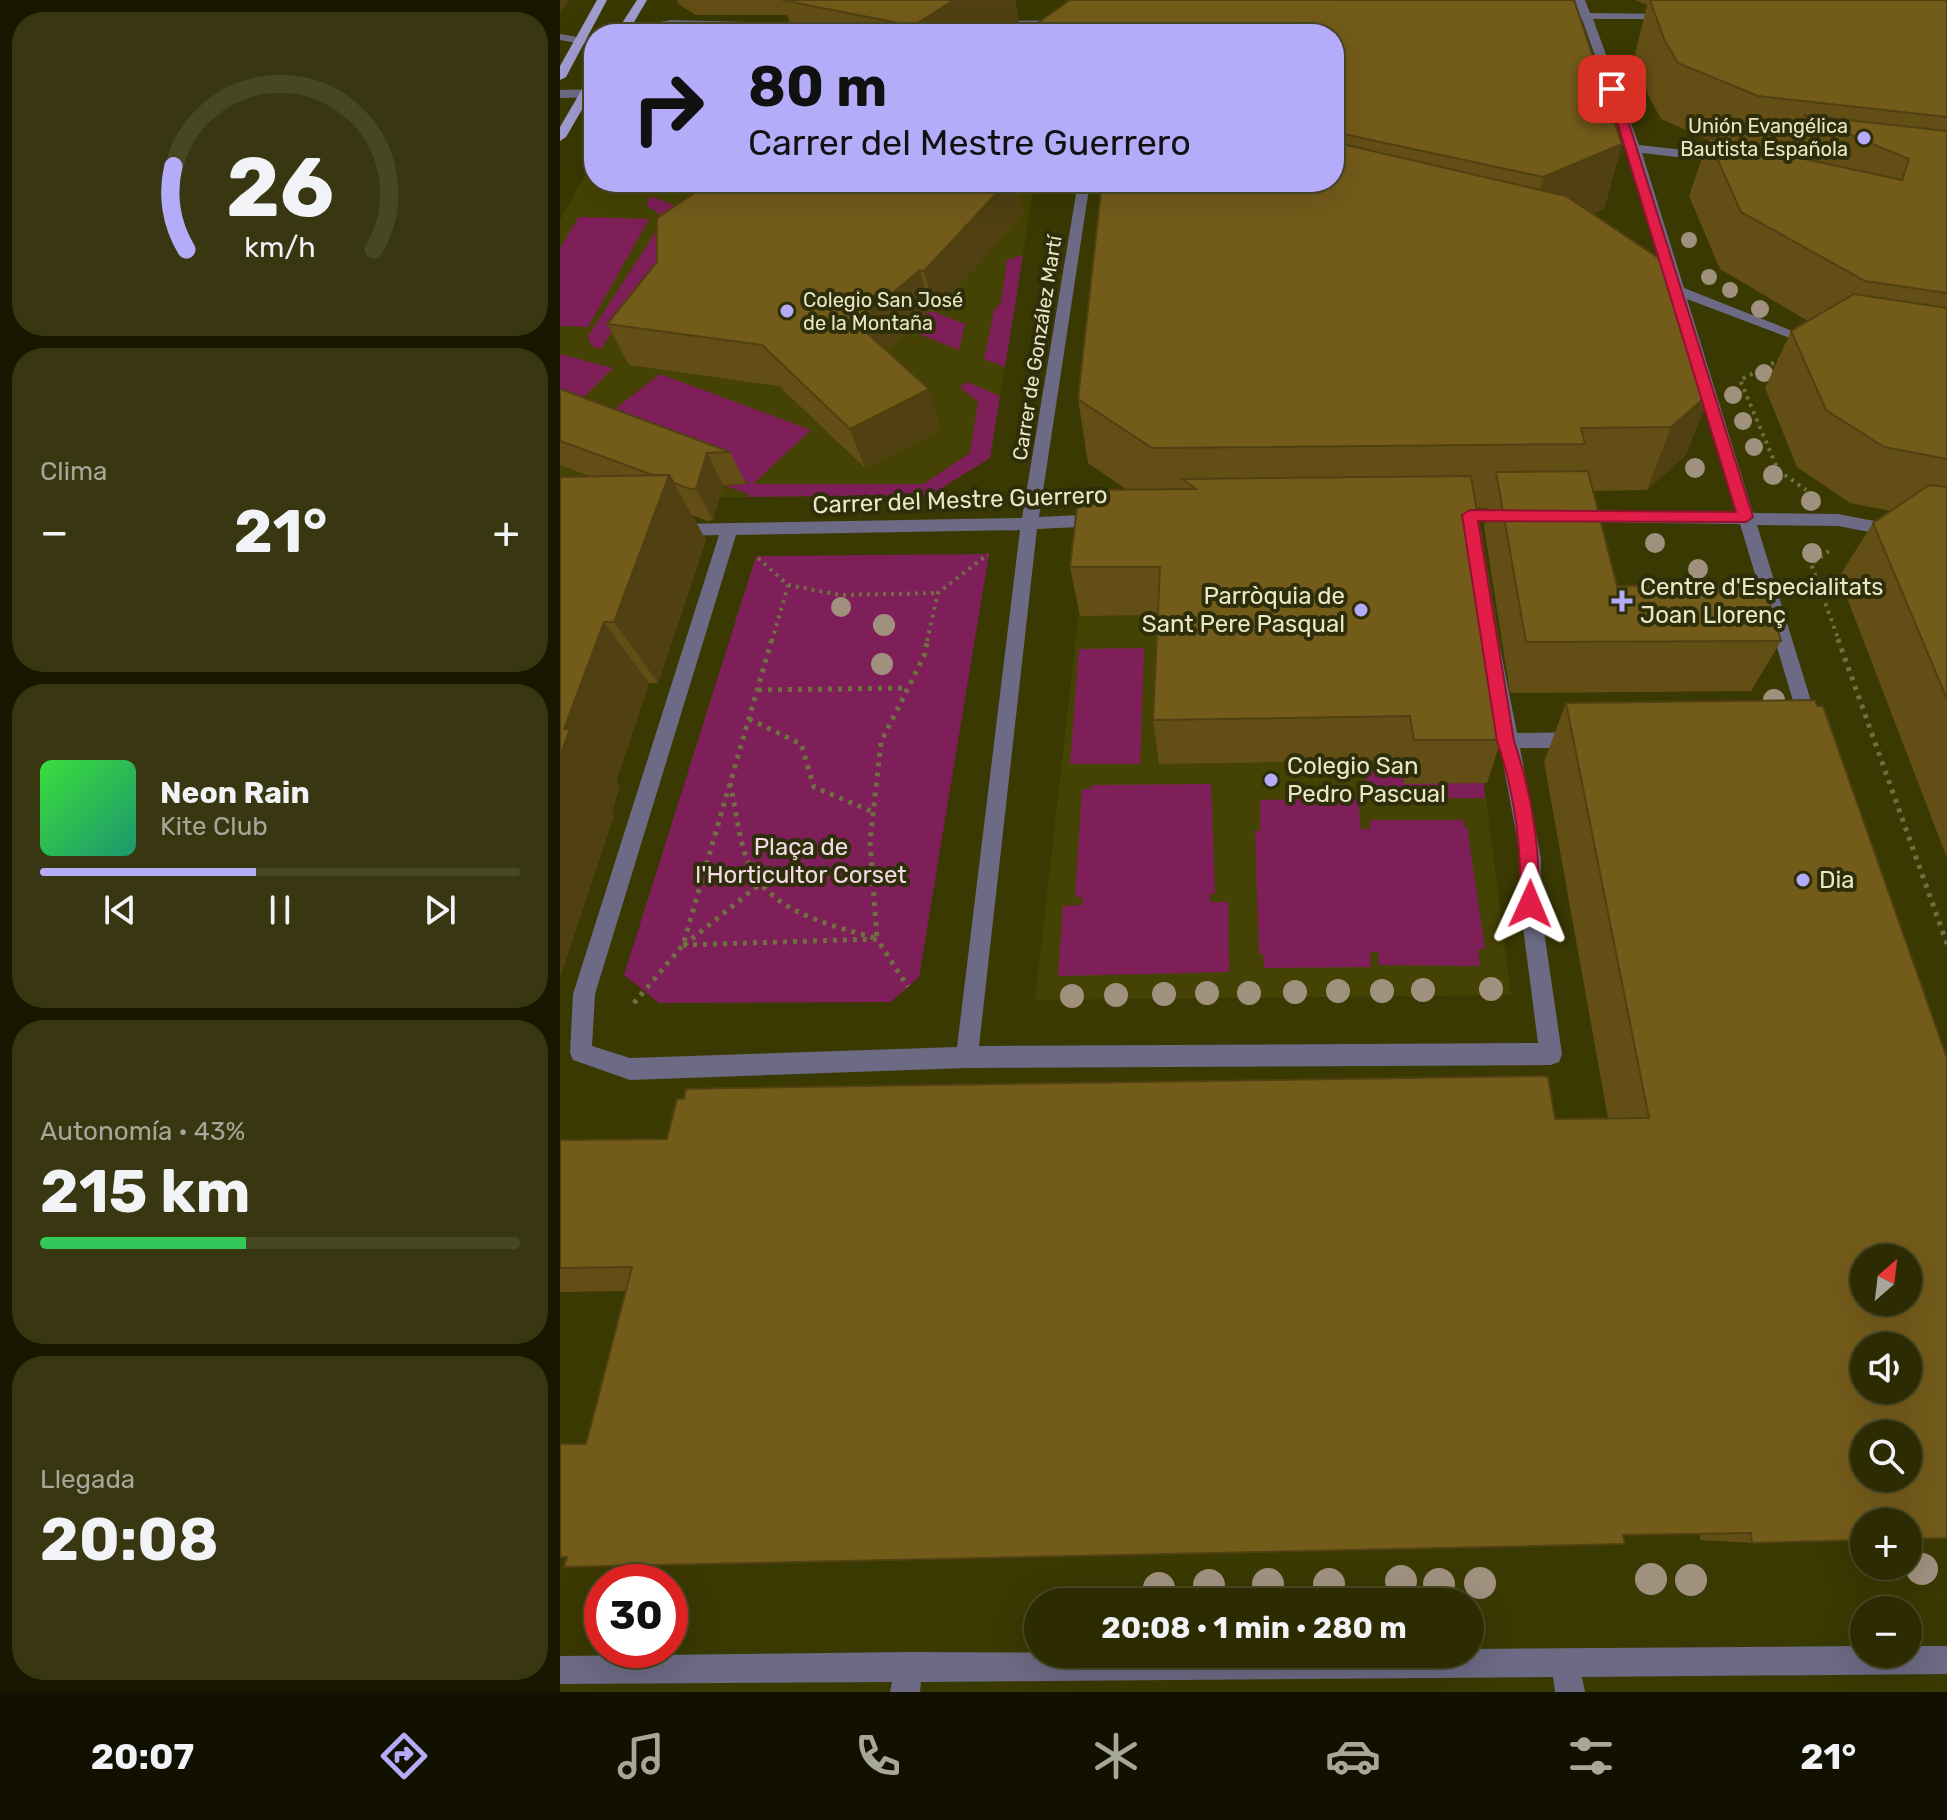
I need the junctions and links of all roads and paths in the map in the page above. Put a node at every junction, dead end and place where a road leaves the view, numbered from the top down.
1 (602, 0) edge
2 (642, 0) edge
3 (1580, 0) edge
4 (1539, 16) edge
5 (1587, 16) junction
6 (1689, 16) edge
7 (1078, 23) edge
8 (588, 24) edge
9 (628, 24) edge
10 (666, 24) edge
11 (695, 24) edge
12 (983, 24) dead end
13 (584, 32) edge
14 (560, 37) edge
15 (580, 39) junction
16 (584, 40) edge
17 (560, 77) edge
18 (584, 93) edge
19 (560, 94) edge
20 (584, 102) edge
21 (560, 137) edge
22 (1634, 148) junction
23 (1747, 161) edge
24 (1082, 192) edge
25 (1646, 281) edge
26 (1676, 289) junction
27 (1834, 345) edge
28 (1788, 355) edge
29 (1811, 493) dead end
30 (1559, 516) edge
31 (1746, 517) junction
32 (1116, 519) edge
33 (1029, 521) junction
34 (729, 530) junction
35 (652, 531) edge
36 (1947, 541) edge
37 (1834, 547) dead end
38 (989, 554) dead end
39 (756, 556) dead end
40 (788, 585) junction
41 (938, 593) junction
42 (1486, 616) edge
43 (908, 688) junction
44 (758, 690) junction
45 (749, 719) junction
46 (1806, 736) edge
47 (1599, 739) edge
48 (1506, 741) junction
49 (730, 783) junction
50 (873, 812) junction
51 (760, 884) junction
52 (877, 939) junction
53 (1947, 944) edge
54 (683, 945) junction
55 (908, 987) dead end
56 (634, 1003) dead end
57 (967, 1057) junction
58 (1947, 1660) edge
59 (1565, 1661) junction
60 (560, 1670) edge
61 (906, 1679) edge
62 (1570, 1692) edge

1 - 8 main road
2 - 9 main road
3 - 5 street
4 - 5 street
5 - 6 street
5 - 22 street
7 - 12 street
10 - 11 street
13 - 15 main road
14 - 15 street
15 - 16 street
15 - 17 main road
18 - 19 street
20 - 21 main road
22 - 23 street
22 - 26 street
24 - 33 street, Carrer de González Martí
25 - 26 street
26 - 27 street
26 - 31 street
28 - 29 path
30 - 31 street
31 - 36 street
31 - 46 street
32 - 33 street, Carrer del Mestre Guerrero
33 - 34 street, Carrer del Mestre Guerrero
33 - 57 street
34 - 35 street, Carrer del Mestre Guerrero
34 - 57 street
37 - 53 path
38 - 41 path
39 - 40 path
40 - 41 path
40 - 44 path
41 - 43 path
42 - 48 street
43 - 44 path
43 - 50 path
44 - 45 path
45 - 49 path
45 - 50 path
47 - 48 street
48 - 57 street
49 - 51 path
49 - 54 path
50 - 52 path
51 - 52 path
51 - 54 path
52 - 54 path
52 - 55 path
54 - 56 path
58 - 59 street
59 - 61 street
59 - 62 street
60 - 61 street

